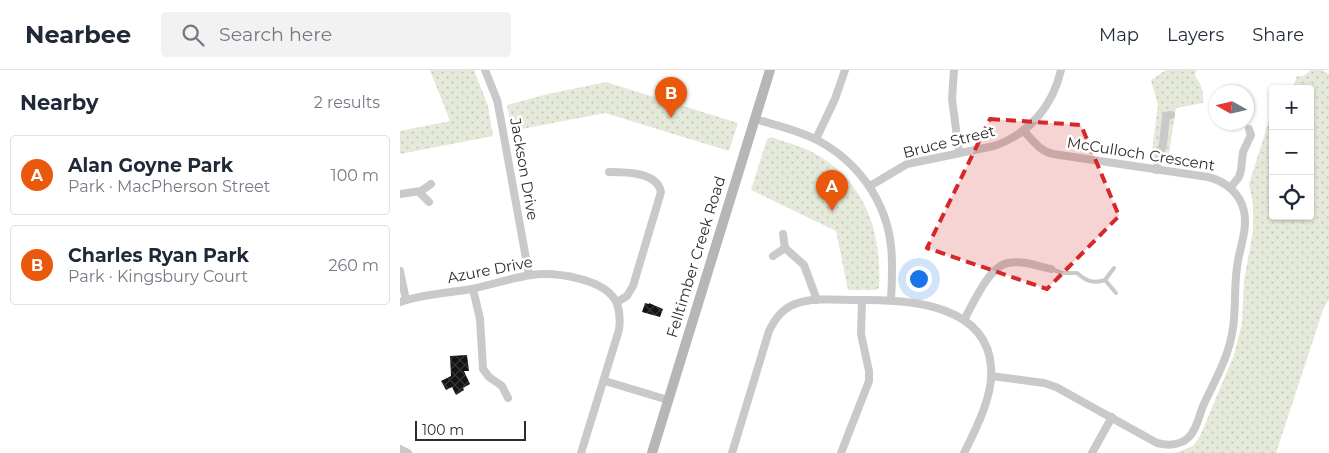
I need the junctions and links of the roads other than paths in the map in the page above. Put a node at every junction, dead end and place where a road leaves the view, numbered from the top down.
1 (485, 70) edge
2 (770, 70) edge
3 (844, 70) edge
4 (954, 70) edge
5 (1061, 70) edge
6 (1171, 115) dead end
7 (755, 118) junction
8 (1249, 130) dead end
9 (1024, 131) junction
10 (816, 139) junction
11 (959, 152) junction
12 (1156, 170) junction
13 (609, 172) dead end
14 (430, 184) dead end
15 (870, 186) junction
16 (1230, 188) junction
17 (419, 192) junction
18 (400, 194) edge
19 (430, 202) dead end
20 (783, 234) dead end
21 (785, 248) junction
22 (773, 256) dead end
23 (1114, 268) dead end
24 (1051, 269) joint
25 (400, 271) edge
26 (529, 275) junction
27 (1105, 280) junction
28 (473, 289) junction
29 (1116, 293) dead end
30 (817, 300) junction
31 (862, 300) junction
32 (891, 300) junction
33 (403, 301) edge
34 (616, 302) junction
35 (964, 320) junction
36 (991, 376) junction
37 (605, 381) junction
38 (508, 398) dead end
39 (668, 400) junction
40 (1112, 417) junction
41 (400, 449) edge
42 (408, 453) edge
43 (581, 453) edge
44 (652, 453) edge
45 (732, 453) edge
46 (841, 453) edge
47 (964, 453) edge
48 (1092, 453) edge

1 - 26 street, Jackson Drive
2 - 7 main road, Felltimber Creek Road
3 - 10 street
4 - 11 street
5 - 9 street, Bruce Street
6 - 12 street
7 - 10 street
7 - 39 main road, Felltimber Creek Road
8 - 16 street
9 - 11 street, Bruce Street
9 - 12 street, McCulloch Crescent
10 - 15 street
11 - 15 street, Bruce Street
12 - 16 street, McCulloch Crescent
13 - 34 street
14 - 17 street
15 - 32 street
16 - 40 street, McCulloch Crescent
17 - 18 street
17 - 19 street
20 - 21 street
21 - 22 street
21 - 30 street
23 - 27 lane
24 - 27 lane
24 - 35 street
25 - 33 street
26 - 28 street, Azure Drive
26 - 34 street, Azure Drive
27 - 29 lane
28 - 33 street, Azure Drive
28 - 38 street
30 - 31 street
30 - 45 street
31 - 32 street
31 - 46 street
32 - 35 street
34 - 37 street
35 - 36 street
36 - 40 street, McCulloch Crescent
36 - 47 street
37 - 39 street
37 - 43 street
39 - 44 main road, Felltimber Creek Road
40 - 48 street
41 - 42 street

